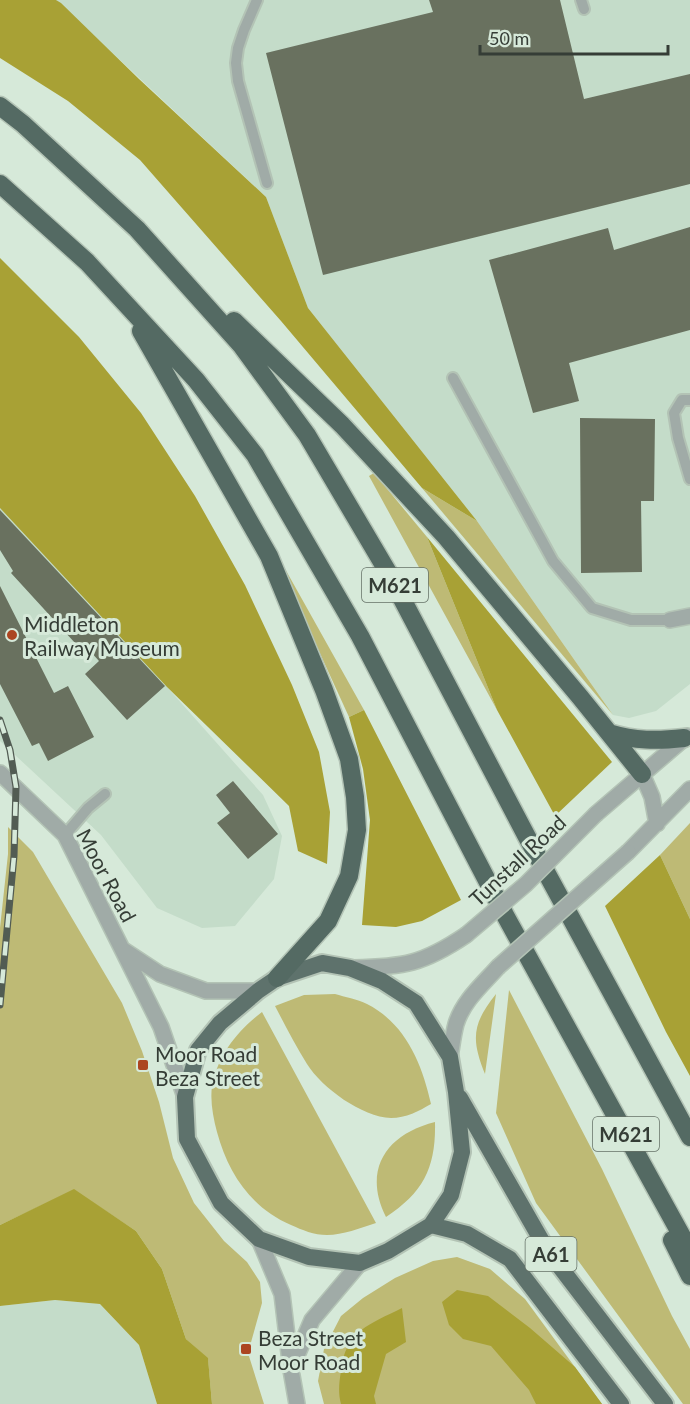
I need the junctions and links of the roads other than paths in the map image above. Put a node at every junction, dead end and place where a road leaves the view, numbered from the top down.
1 (257, 0) edge
2 (0, 106) edge
3 (267, 183) dead end
4 (0, 184) edge
5 (137, 229) junction
6 (126, 304) junction
7 (453, 378) dead end
8 (690, 400) edge
9 (690, 479) edge
10 (690, 616) edge
11 (670, 620) joint
12 (609, 733) junction
13 (687, 736) edge
14 (0, 773) edge
15 (642, 774) junction
16 (690, 789) edge
17 (105, 794) dead end
18 (657, 824) junction
19 (65, 835) junction
20 (122, 949) junction
21 (350, 968) junction
22 (277, 978) junction
23 (258, 991) junction
24 (563, 1018) junction
25 (450, 1057) junction
26 (456, 1092) junction
27 (185, 1097) junction
28 (690, 1137) edge
29 (431, 1225) junction
30 (260, 1239) junction
31 (690, 1251) edge
32 (360, 1263) junction
33 (690, 1276) edge
34 (291, 1371) junction
35 (297, 1404) edge
36 (621, 1404) edge
37 (665, 1404) edge

1 - 3 lane
2 - 5 highway, M621
4 - 6 highway, M621
5 - 12 highway
5 - 28 highway, M621
6 - 22 highway
6 - 24 highway, M621
7 - 11 lane
8 - 9 lane
10 - 11 street
12 - 13 highway
12 - 15 highway
13 - 15 street, Tunstall Road
14 - 19 street, Moor Road
15 - 18 street
15 - 21 street, Tunstall Road, bridge
16 - 18 street
17 - 19 lane
18 - 25 street, bridge
19 - 20 street, Moor Road
20 - 23 street, Moor Road
20 - 27 street, Moor Road
21 - 22 highway, A61
21 - 25 highway, A61
22 - 23 highway, A61
23 - 27 highway, A61
24 - 31 highway, M621
24 - 33 highway
25 - 26 highway, A61
26 - 29 highway, A61
26 - 37 highway, A61
27 - 30 highway, A61
29 - 32 highway, A61
29 - 36 highway, A61
30 - 32 highway, A61
30 - 34 street
32 - 34 street
34 - 35 street

